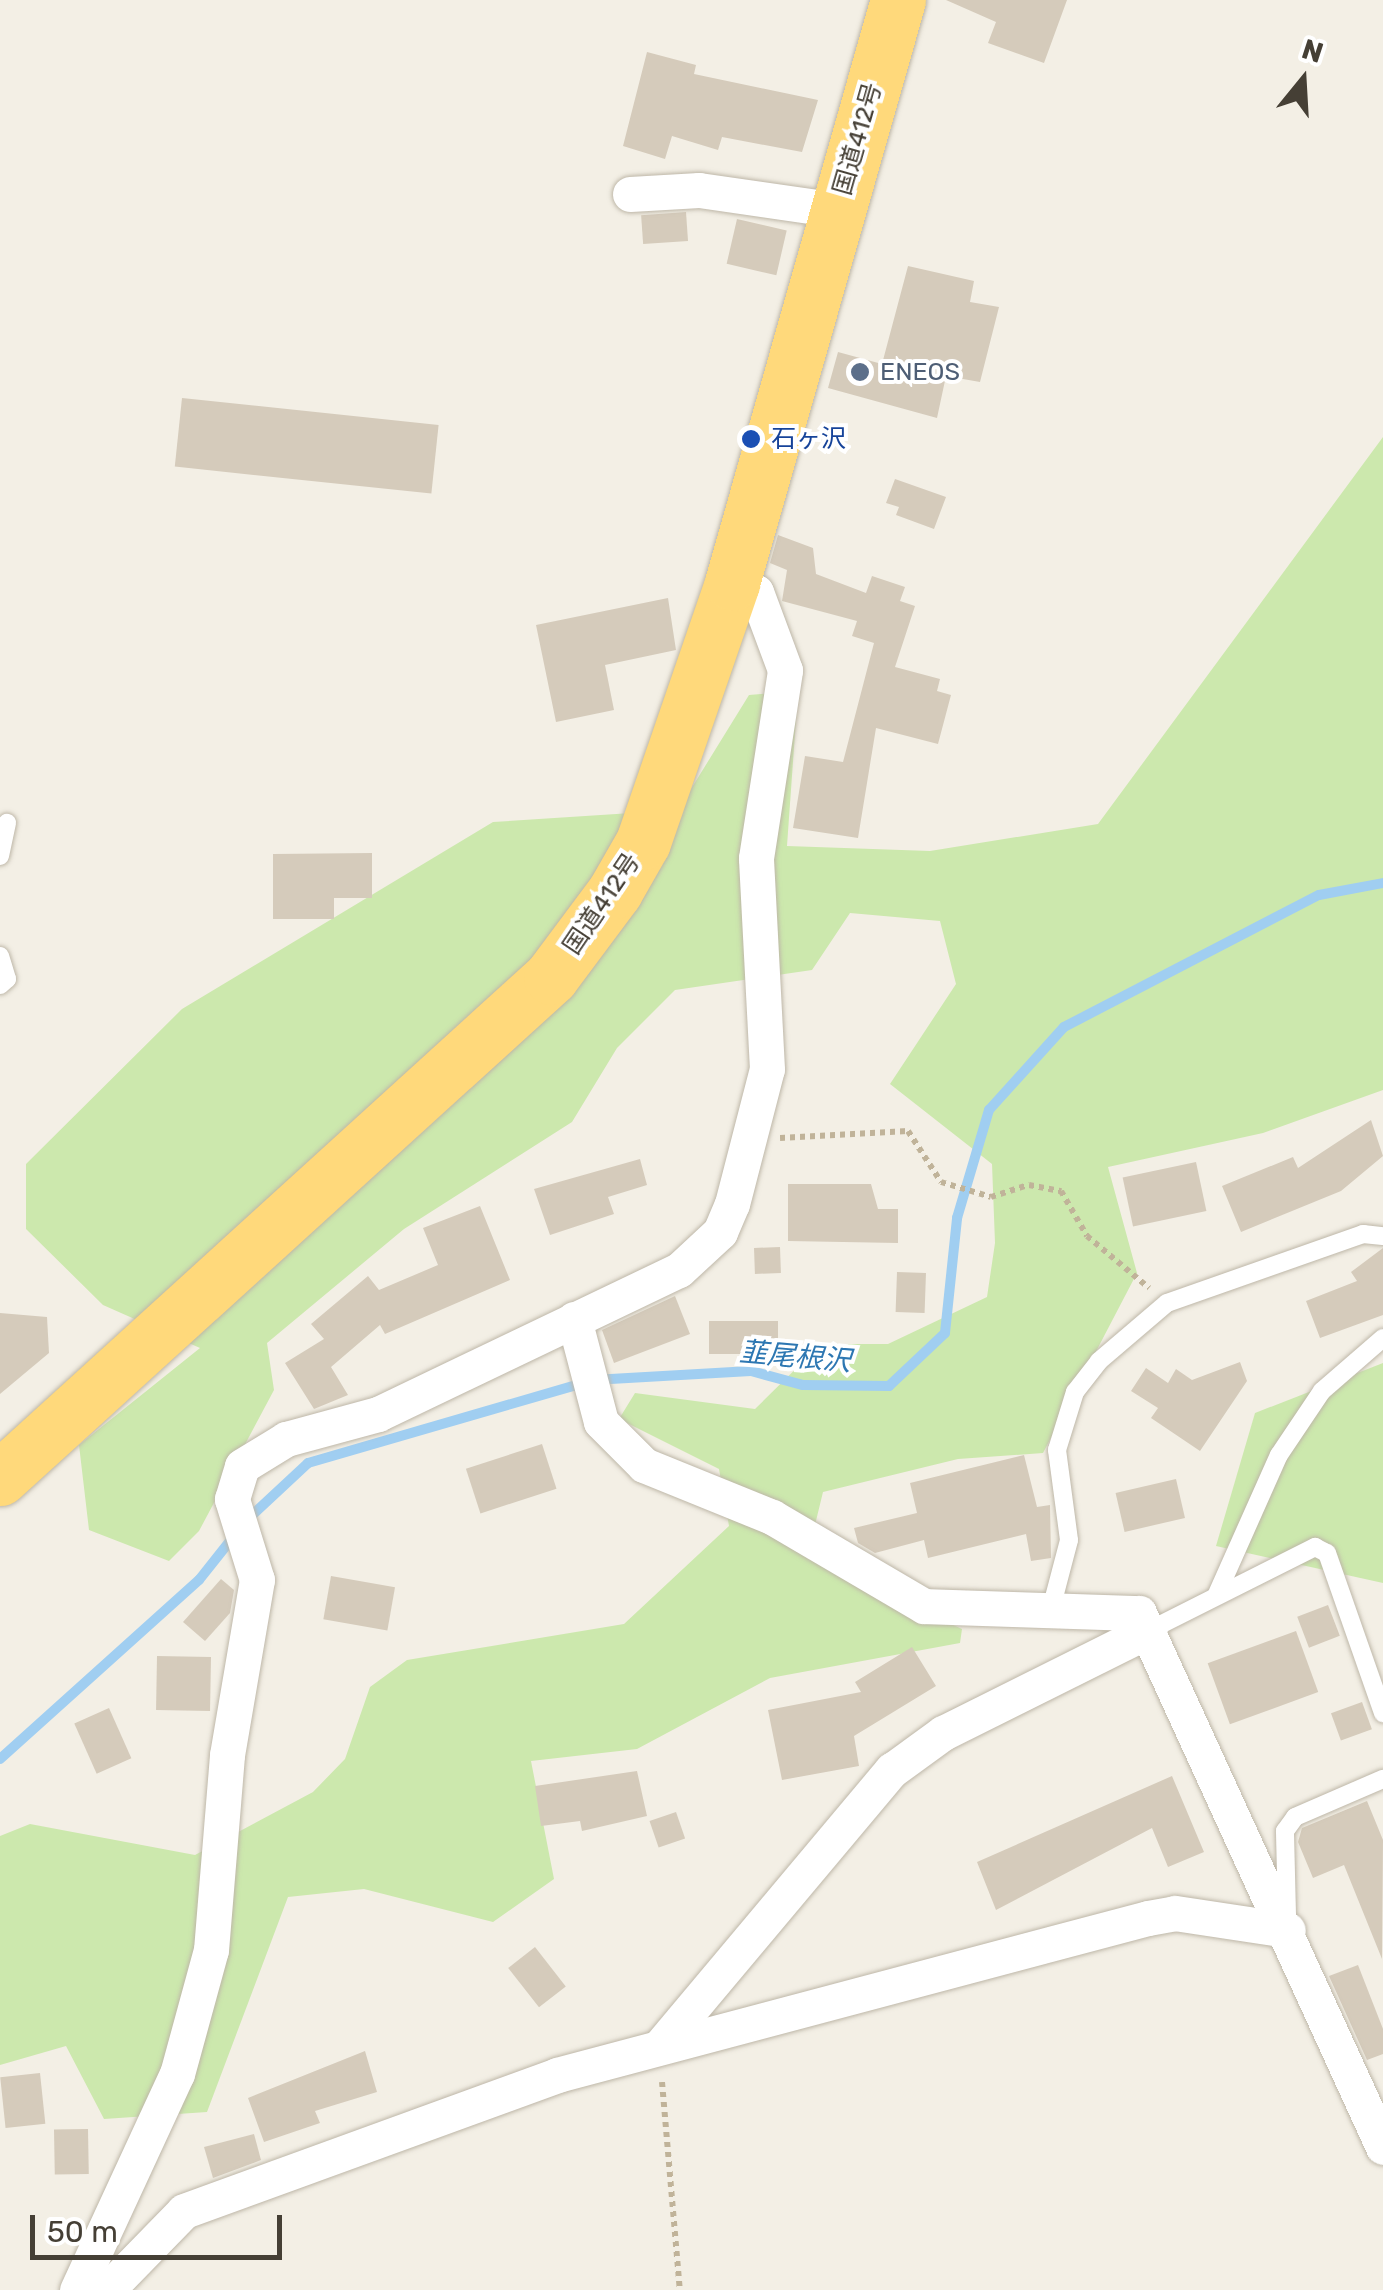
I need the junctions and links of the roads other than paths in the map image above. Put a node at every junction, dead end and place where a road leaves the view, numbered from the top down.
1 (898, 0) edge
2 (630, 194) dead end
3 (837, 210) junction
4 (732, 583) junction
5 (7, 822) dead end
6 (0, 856) edge
7 (0, 956) edge
8 (0, 985) edge
9 (1383, 1236) edge
10 (574, 1319) junction
11 (1383, 1338) edge
12 (0, 1478) edge
13 (1217, 1594) junction
14 (1052, 1604) junction
15 (1150, 1630) junction
16 (1383, 1713) edge
17 (1383, 1780) edge
18 (1288, 1930) junction
19 (659, 2047) junction
20 (1383, 2147) edge
21 (78, 2290) edge
22 (107, 2290) edge

1 - 3 highway, 国道412号
2 - 3 street
3 - 4 highway, 国道412号
4 - 10 street
4 - 12 highway, 国道412号
5 - 6 lane
7 - 8 lane
9 - 14 lane
10 - 14 street
10 - 21 street
11 - 13 lane
13 - 15 lane
13 - 16 lane
14 - 15 street
15 - 18 street
15 - 19 street
17 - 18 lane
18 - 19 street
18 - 20 street
19 - 22 street

